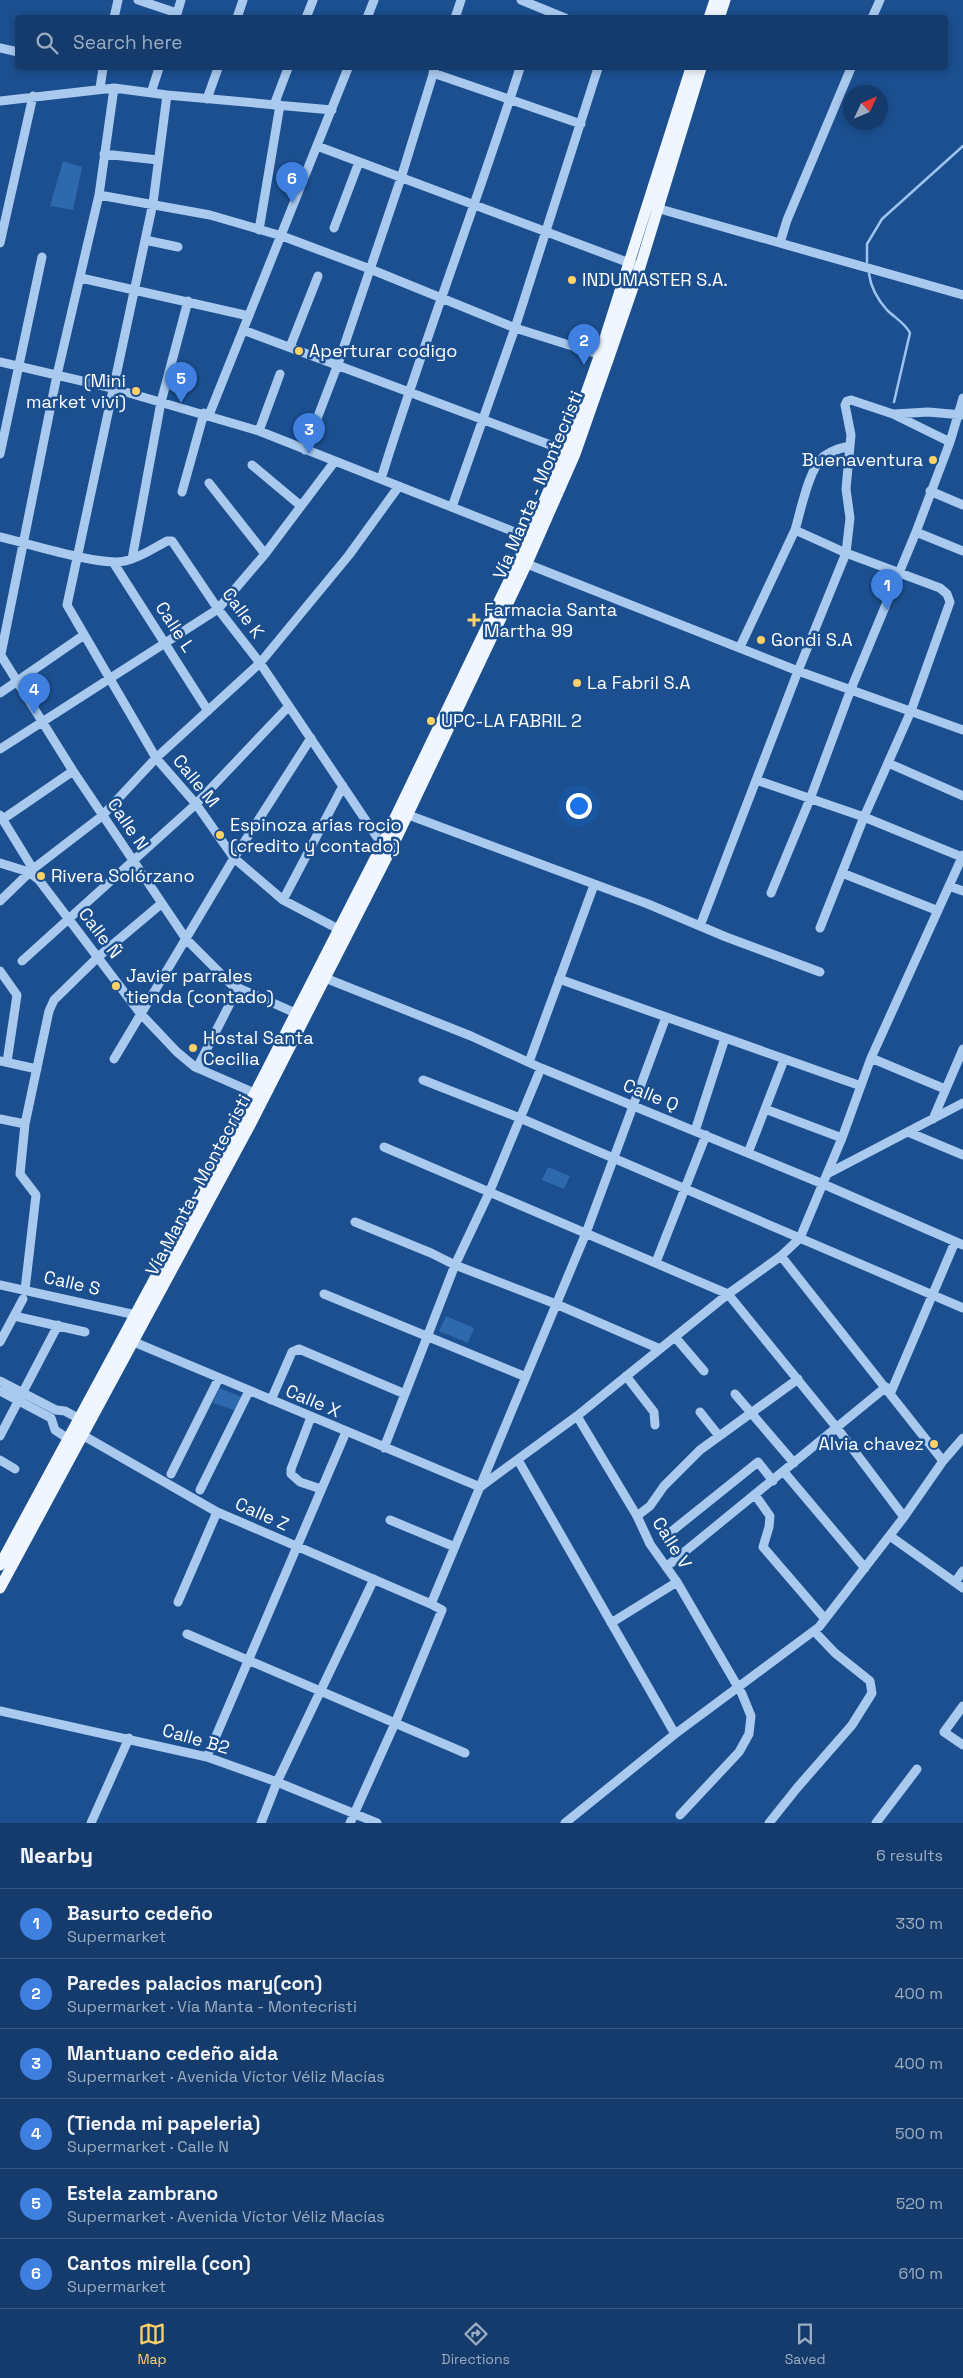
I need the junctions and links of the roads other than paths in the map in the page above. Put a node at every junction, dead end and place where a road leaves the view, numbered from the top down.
1 (118, 0) edge
2 (138, 0) edge
3 (181, 0) edge
4 (243, 0) edge
5 (313, 0) edge
6 (374, 0) edge
7 (461, 0) edge
8 (522, 0) edge
9 (715, 0) edge
10 (725, 0) edge
11 (880, 0) edge
12 (540, 8) junction
13 (115, 15) edge
14 (176, 15) edge
15 (238, 15) edge
16 (307, 15) edge
17 (368, 15) edge
18 (455, 15) edge
19 (538, 15) edge
20 (558, 15) edge
21 (710, 15) edge
22 (720, 15) edge
23 (873, 15) edge
24 (0, 48) edge
25 (15, 51) edge
26 (103, 70) edge
27 (158, 70) edge
28 (217, 70) edge
29 (287, 70) edge
30 (347, 70) edge
31 (434, 70) edge
32 (519, 70) edge
33 (597, 70) edge
34 (690, 70) edge
35 (700, 70) edge
36 (850, 70) edge
37 (100, 88) junction
38 (114, 88) junction
39 (151, 93) junction
40 (167, 95) junction
41 (34, 96) junction
42 (207, 99) junction
43 (0, 101) edge
44 (510, 101) junction
45 (277, 105) junction
46 (332, 110) junction
47 (581, 124) junction
48 (317, 146) junction
49 (104, 154) junction
50 (158, 160) junction
51 (359, 162) junction
52 (401, 178) junction
53 (98, 195) junction
54 (153, 203) junction
55 (475, 205) junction
56 (653, 207) junction
57 (334, 228) dead end
58 (259, 230) junction
59 (545, 231) junction
60 (282, 236) junction
61 (145, 240) junction
62 (0, 242) edge
63 (780, 243) junction
64 (178, 247) dead end
65 (42, 257) dead end
66 (635, 265) junction
67 (370, 269) junction
68 (318, 276) dead end
69 (81, 278) junction
70 (135, 290) junction
71 (963, 295) edge
72 (440, 298) junction
73 (188, 302) junction
74 (249, 316) junction
75 (515, 328) junction
76 (243, 330) junction
77 (290, 347) junction
78 (604, 356) junction
79 (0, 362) edge
80 (338, 364) junction
81 (20, 366) junction
82 (280, 374) dead end
83 (57, 375) junction
84 (112, 388) junction
85 (408, 392) junction
86 (963, 398) edge
87 (161, 402) junction
88 (207, 414) junction
89 (893, 414) junction
90 (961, 415) edge
91 (484, 421) junction
92 (259, 431) junction
93 (950, 442) junction
94 (850, 446) junction
95 (305, 450) junction
96 (570, 452) junction
97 (0, 454) edge
98 (334, 461) junction
99 (252, 466) dead end
100 (381, 479) junction
101 (209, 483) dead end
102 (399, 486) junction
103 (182, 492) dead end
104 (930, 492) junction
105 (963, 505) edge
106 (301, 506) junction
107 (452, 507) junction
108 (795, 530) junction
109 (916, 532) junction
110 (0, 537) edge
111 (533, 539) junction
112 (24, 543) junction
113 (963, 551) edge
114 (846, 553) junction
115 (265, 554) junction
116 (77, 556) junction
117 (132, 559) junction
118 (113, 562) junction
119 (523, 562) junction
120 (900, 572) junction
121 (218, 609) junction
122 (84, 635) junction
123 (166, 643) junction
124 (740, 647) junction
125 (1, 654) edge
126 (260, 663) junction
127 (798, 671) junction
128 (109, 679) junction
129 (17, 682) junction
130 (851, 689) junction
131 (0, 692) edge
132 (289, 706) junction
133 (208, 711) junction
134 (912, 711) junction
135 (43, 721) junction
136 (963, 730) edge
137 (311, 738) junction
138 (0, 748) edge
139 (156, 758) junction
140 (888, 763) junction
141 (73, 771) junction
142 (756, 780) junction
143 (343, 786) junction
144 (963, 796) edge
145 (810, 799) junction
146 (196, 804) junction
147 (403, 813) junction
148 (102, 816) junction
149 (1, 817) edge
150 (864, 817) junction
151 (385, 849) junction
152 (963, 856) edge
153 (234, 858) junction
154 (134, 861) junction
155 (0, 863) edge
156 (31, 871) junction
157 (842, 873) junction
158 (594, 885) junction
159 (949, 886) junction
160 (963, 891) edge
161 (771, 893) dead end
162 (283, 900) junction
163 (0, 901) edge
164 (160, 904) junction
165 (936, 910) junction
166 (69, 918) junction
167 (700, 926) junction
168 (820, 928) dead end
169 (342, 931) junction
170 (186, 939) junction
171 (98, 957) junction
172 (22, 961) dead end
173 (0, 971) edge
174 (820, 972) dead end
175 (320, 976) junction
176 (559, 980) junction
177 (238, 988) junction
178 (140, 1013) junction
179 (301, 1015) junction
180 (666, 1016) junction
181 (725, 1038) junction
182 (963, 1049) edge
183 (871, 1058) junction
184 (114, 1060) dead end
185 (784, 1060) junction
186 (3, 1062) edge
187 (529, 1062) junction
188 (197, 1068) junction
189 (541, 1068) junction
190 (37, 1069) junction
191 (423, 1080) dead end
192 (861, 1086) junction
193 (945, 1089) junction
194 (260, 1096) junction
195 (963, 1103) edge
196 (633, 1106) junction
197 (765, 1109) junction
198 (520, 1118) junction
199 (0, 1119) edge
200 (933, 1119) junction
201 (25, 1124) junction
202 (694, 1131) junction
203 (908, 1132) junction
204 (706, 1135) junction
205 (842, 1138) junction
206 (384, 1147) dead end
207 (748, 1153) junction
208 (963, 1155) edge
209 (613, 1158) junction
210 (827, 1174) junction
211 (823, 1184) junction
212 (684, 1189) junction
213 (489, 1193) junction
214 (355, 1222) dead end
215 (586, 1233) junction
216 (800, 1238) junction
217 (959, 1244) edge
218 (781, 1256) junction
219 (656, 1262) junction
220 (456, 1265) junction
221 (0, 1284) edge
222 (25, 1290) junction
223 (324, 1294) dead end
224 (728, 1294) junction
225 (932, 1295) junction
226 (22, 1299) dead end
227 (556, 1304) junction
228 (963, 1308) edge
229 (136, 1315) junction
230 (14, 1316) junction
231 (58, 1325) junction
232 (85, 1332) dead end
233 (675, 1337) junction
234 (428, 1338) junction
235 (0, 1342) edge
236 (134, 1342) junction
237 (660, 1349) junction
238 (704, 1371) dead end
239 (626, 1376) junction
240 (526, 1377) junction
241 (219, 1378) junction
242 (798, 1379) junction
243 (0, 1381) edge
244 (888, 1390) junction
245 (0, 1391) edge
246 (249, 1391) junction
247 (405, 1394) junction
248 (735, 1394) dead end
249 (20, 1397) junction
250 (271, 1400) junction
251 (700, 1412) dead end
252 (751, 1412) junction
253 (577, 1416) junction
254 (311, 1417) junction
255 (84, 1421) junction
256 (655, 1425) dead end
257 (838, 1428) junction
258 (346, 1432) junction
259 (0, 1436) edge
260 (719, 1436) junction
261 (75, 1437) junction
262 (963, 1438) edge
263 (384, 1448) junction
264 (0, 1460) edge
265 (518, 1460) junction
266 (943, 1461) junction
267 (794, 1463) junction
268 (15, 1469) dead end
269 (784, 1472) junction
270 (171, 1474) dead end
271 (773, 1480) junction
272 (480, 1487) junction
273 (321, 1489) junction
274 (200, 1490) dead end
275 (755, 1495) junction
276 (218, 1512) junction
277 (637, 1516) junction
278 (904, 1517) junction
279 (390, 1520) dead end
280 (672, 1531) dead end
281 (890, 1536) junction
282 (297, 1547) junction
283 (455, 1547) junction
284 (0, 1565) edge
285 (666, 1567) junction
286 (865, 1568) junction
287 (963, 1571) edge
288 (374, 1579) junction
289 (677, 1582) junction
290 (955, 1582) junction
291 (0, 1588) edge
292 (963, 1588) edge
293 (178, 1602) dead end
294 (431, 1604) junction
295 (825, 1619) junction
296 (611, 1623) junction
297 (814, 1631) junction
298 (187, 1634) dead end
299 (248, 1660) junction
300 (739, 1688) junction
301 (321, 1691) junction
302 (963, 1706) edge
303 (0, 1710) edge
304 (395, 1723) junction
305 (675, 1734) junction
306 (129, 1738) junction
307 (963, 1744) edge
308 (465, 1753) dead end
309 (207, 1757) junction
310 (917, 1769) dead end
311 (278, 1782) junction
312 (354, 1814) junction
313 (680, 1815) dead end
314 (91, 1823) edge
315 (261, 1823) edge
316 (350, 1823) edge
317 (377, 1823) edge
318 (565, 1823) edge
319 (769, 1823) edge
320 (876, 1823) edge

1 - 13 street
2 - 14 street
3 - 14 street
4 - 15 street
5 - 16 street
6 - 17 street
7 - 18 street
8 - 12 street
9 - 21 main road
10 - 22 main road
11 - 23 street
12 - 19 street
12 - 20 street
24 - 25 street
26 - 37 street
27 - 39 street
28 - 42 street
29 - 45 street
30 - 46 street
31 - 44 street
31 - 52 street
32 - 44 street
33 - 47 street
34 - 56 main road, Vía Manta - Montecristi
35 - 56 main road, Vía Manta - Montecristi
36 - 63 street
37 - 38 street
37 - 41 street
38 - 39 street
38 - 49 street
39 - 40 street
40 - 42 street
40 - 50 street
41 - 43 street
41 - 62 street
42 - 45 street
44 - 47 street
44 - 55 street
45 - 46 street
45 - 58 street
46 - 48 street
47 - 59 street
48 - 51 street
48 - 60 street
49 - 50 street
49 - 53 street
50 - 54 street
51 - 52 street
51 - 57 street
52 - 55 street
52 - 67 street
53 - 54 street
53 - 69 street
54 - 58 street
54 - 61 street
55 - 59 street
55 - 72 street
56 - 63 street
56 - 66 main road, Vía Manta - Montecristi
58 - 60 street
59 - 66 street
59 - 75 street
60 - 67 street
60 - 74 street
61 - 64 street
61 - 70 street
63 - 71 street
65 - 81 street
66 - 78 main road, Vía Manta - Montecristi
67 - 72 street
67 - 80 street
68 - 77 street
69 - 70 street
69 - 83 street
70 - 73 street
70 - 84 street
72 - 75 street
72 - 85 street
73 - 74 street
73 - 87 street
74 - 76 street
75 - 78 street
75 - 91 street
76 - 77 street
76 - 88 street
77 - 80 street
78 - 96 main road, Vía Manta - Montecristi
79 - 81 street
80 - 85 street
80 - 95 street
81 - 83 street
81 - 97 street
82 - 92 street
83 - 84 street
83 - 112 street
84 - 87 street
84 - 116 street
85 - 91 street
85 - 100 street
86 - 90 street
87 - 88 street
87 - 117 street
88 - 92 street
88 - 103 street
89 - 90 street
89 - 93 street
89 - 94 street
90 - 93 street
91 - 96 street
91 - 107 street
92 - 95 street
93 - 104 street
94 - 108 street
94 - 114 street
95 - 98 street
96 - 111 main road, Vía Manta - Montecristi
98 - 100 street
98 - 106 street
99 - 106 street
100 - 102 street
101 - 115 street
102 - 107 street
102 - 126 street
104 - 105 street
104 - 109 street
106 - 115 street
107 - 111 street
108 - 114 street
108 - 124 street
109 - 113 street
109 - 120 street
110 - 112 street, Calle K
111 - 119 main road, Vía Manta - Montecristi
112 - 116 street, Calle K
112 - 125 street
114 - 120 street
114 - 127 street
115 - 121 street
116 - 118 street, Calle K
116 - 122 street, Calle M
117 - 118 street, Calle K
117 - 121 street, Calle K
118 - 123 street, Calle L
119 - 124 street
119 - 147 main road, Vía Manta - Montecristi
120 - 130 street
120 - 134 street
121 - 123 street
121 - 126 street, Calle K
122 - 128 street, Calle M
122 - 129 street
123 - 128 street
123 - 133 street, Calle L
124 - 127 street
125 - 129 street, Calle N
126 - 132 street, Calle K
126 - 133 street
127 - 130 street
127 - 142 street
128 - 135 street
128 - 139 street, Calle M
129 - 131 street
129 - 135 street, Calle N
130 - 134 street
130 - 145 street
132 - 137 street, Calle K
132 - 146 street
133 - 139 street
134 - 136 street
134 - 140 street
135 - 138 street
135 - 141 street, Calle N
137 - 143 street, Calle K
137 - 153 street
139 - 146 street, Calle M
139 - 148 street
140 - 144 street
140 - 150 street
141 - 148 street, Calle N
141 - 149 street
142 - 145 street
142 - 167 street
143 - 151 street, Calle K
143 - 162 street
145 - 150 street
145 - 161 street
146 - 153 street, Calle M
146 - 154 street
147 - 151 main road, Vía Manta - Montecristi
147 - 158 street
148 - 154 street, Calle N
148 - 156 street
149 - 156 street, Calle Ñ
150 - 152 street
150 - 157 street
151 - 169 main road, Vía Manta - Montecristi
152 - 159 street
153 - 162 street, Calle M
153 - 170 street
154 - 164 street, Calle N
154 - 166 street
155 - 156 street
156 - 163 street
156 - 166 street, Calle Ñ
157 - 165 street
157 - 168 street
158 - 167 street
158 - 176 street
159 - 160 street
159 - 165 street
162 - 169 street, Calle M
164 - 170 street, Calle N
164 - 171 street
165 - 183 street
166 - 171 street, Calle Ñ
166 - 172 street
167 - 174 street
169 - 175 main road, Vía Manta - Montecristi
170 - 177 street, Calle N
170 - 178 street
171 - 178 street, Calle Ñ
171 - 190 street
173 - 186 street
175 - 179 main road, Vía Manta - Montecristi
175 - 187 street, Calle Q
176 - 180 street
176 - 187 street
177 - 179 street, Calle N
177 - 188 street
178 - 184 street
178 - 188 street, Calle Ñ
179 - 194 main road, Vía Manta - Montecristi
180 - 181 street
180 - 196 street
181 - 185 street
181 - 202 street
182 - 193 street
183 - 192 street
183 - 193 street
185 - 192 street
185 - 197 street
186 - 190 street
187 - 189 street, Calle Q
188 - 194 street, Calle Ñ
189 - 196 street, Calle Q
189 - 198 street
190 - 201 street
191 - 198 street
192 - 205 street
193 - 200 street
194 - 229 main road, Vía Manta - Montecristi
194 - 236 main road, Vía Manta - Montecristi
195 - 200 street
196 - 202 street, Calle Q
196 - 209 street
197 - 205 street
197 - 207 street
198 - 209 street
198 - 213 street
199 - 201 street
200 - 203 street
201 - 222 street
202 - 204 street, Calle Q
203 - 208 street
203 - 210 street
204 - 207 street, Calle Q
204 - 212 street
205 - 210 street
206 - 213 street
207 - 211 street, Calle Q
209 - 212 street
209 - 215 street
210 - 211 street
211 - 216 street
211 - 217 street, Calle Q
212 - 216 street
212 - 219 street
213 - 215 street
213 - 220 street
214 - 220 street
215 - 219 street
215 - 227 street
216 - 218 street
216 - 225 street
217 - 225 street
218 - 224 street
218 - 244 street
219 - 224 street
220 - 227 street
220 - 234 street
221 - 222 street, Calle S
222 - 229 street, Calle S
223 - 234 street
224 - 233 street
224 - 242 street
225 - 228 street
225 - 244 street
226 - 230 street
227 - 237 street
227 - 240 street
229 - 255 main road, Vía Manta - Montecristi
230 - 231 street
230 - 235 street
231 - 232 street
231 - 249 street
233 - 237 street
233 - 238 street
234 - 240 street
234 - 247 street
236 - 241 street, Calle X
236 - 255 main road, Vía Manta - Montecristi
237 - 239 street
239 - 253 street
239 - 256 street
240 - 272 street
241 - 246 street, Calle X
241 - 270 street
242 - 252 street
242 - 257 street
243 - 249 street
244 - 257 street
244 - 266 street
245 - 249 street
246 - 250 street, Calle X
246 - 274 street
247 - 250 street
247 - 263 street
248 - 252 street
249 - 255 street
249 - 259 street
249 - 261 street, Calle Z
250 - 254 street, Calle X
251 - 260 street
252 - 260 street
252 - 267 street
253 - 265 street
253 - 277 street, Calle V
254 - 258 street, Calle X
254 - 273 street
255 - 261 main road, Vía Manta - Montecristi
257 - 267 street
257 - 278 street
258 - 263 street, Calle X
258 - 273 street
260 - 277 street
261 - 276 street, Calle Z
261 - 284 main road, Vía Manta - Montecristi
261 - 291 main road, Vía Manta - Montecristi
262 - 266 street
263 - 272 street, Calle X
264 - 268 street
265 - 272 street
265 - 296 street
266 - 278 street
267 - 269 street
269 - 271 street
269 - 286 street
271 - 275 street
271 - 280 street
272 - 283 street
273 - 282 street
275 - 285 street
275 - 295 street
276 - 282 street, Calle Z
276 - 293 street
277 - 285 street, Calle V
278 - 281 street
279 - 283 street
281 - 286 street
281 - 290 street
282 - 288 street, Calle Z
282 - 299 street
283 - 294 street
285 - 289 street, Calle V
286 - 295 street
287 - 290 street
288 - 294 street, Calle Z
288 - 301 street
289 - 296 street
289 - 300 street, Calle V
290 - 292 street
294 - 304 street, Calle Z
295 - 297 street
296 - 305 street
297 - 300 street
297 - 319 street
298 - 299 street
299 - 301 street
299 - 309 street
300 - 305 street
300 - 313 street, Calle V
301 - 304 street
301 - 311 street
302 - 307 street
303 - 306 street, Calle B2
304 - 308 street
304 - 312 street
305 - 318 street
306 - 309 street, Calle B2
306 - 314 street
309 - 311 street, Calle B2
310 - 320 street
311 - 312 street, Calle B2
311 - 315 street
312 - 316 street
312 - 317 street, Calle B2

